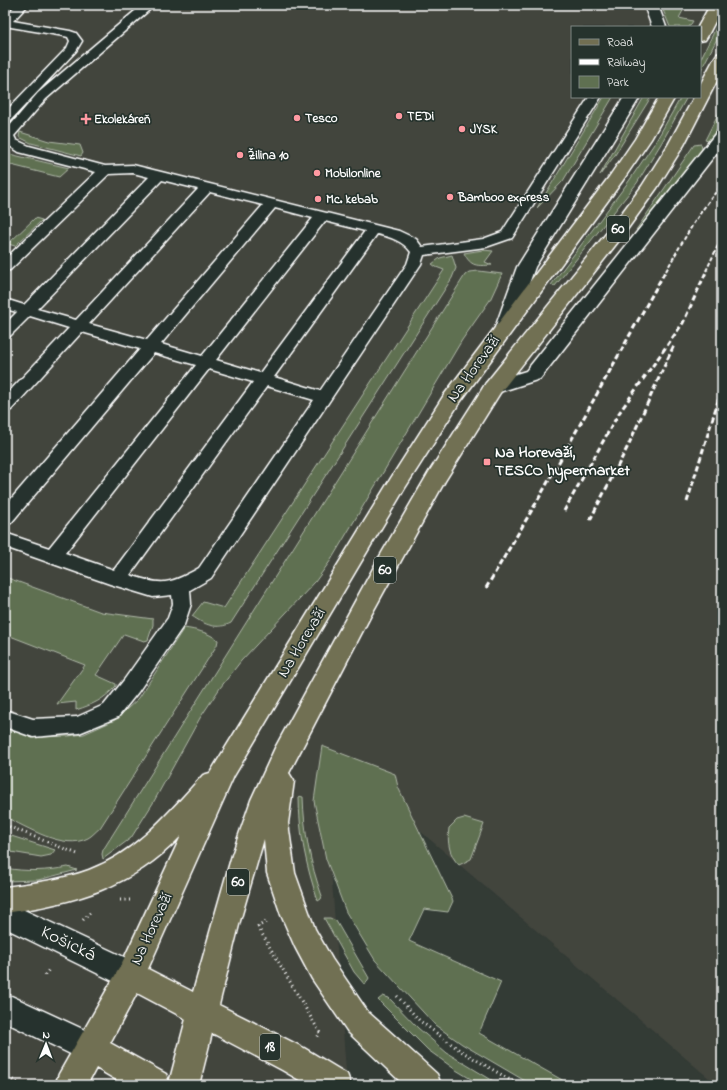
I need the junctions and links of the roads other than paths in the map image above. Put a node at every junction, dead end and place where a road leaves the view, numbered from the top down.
1 (22, 5) edge
2 (149, 5) edge
3 (651, 5) edge
4 (717, 5) edge
5 (5, 22) edge
6 (659, 26) edge
7 (701, 34) edge
8 (722, 57) edge
9 (701, 97) edge
10 (595, 98) edge
11 (631, 98) edge
12 (666, 98) edge
13 (701, 98) edge
14 (5, 119) edge
15 (722, 136) edge
16 (7, 139) edge
17 (105, 170) junction
18 (159, 175) junction
19 (207, 188) junction
20 (272, 203) junction
21 (322, 216) junction
22 (374, 229) junction
23 (418, 252) junction
24 (5, 266) edge
25 (5, 304) edge
26 (27, 310) junction
27 (78, 326) junction
28 (504, 328) junction
29 (5, 333) edge
30 (150, 347) junction
31 (206, 363) junction
32 (262, 380) junction
33 (492, 388) junction
34 (324, 398) junction
35 (5, 406) edge
36 (5, 518) edge
37 (5, 540) edge
38 (52, 557) junction
39 (117, 579) junction
40 (181, 587) junction
41 (5, 718) edge
42 (284, 756) junction
43 (224, 770) junction
44 (5, 900) edge
45 (5, 914) edge
46 (131, 975) junction
47 (5, 1007) edge
48 (202, 1012) junction
49 (91, 1049) junction
50 (70, 1085) edge
51 (155, 1085) edge
52 (184, 1085) edge
53 (336, 1085) edge
54 (426, 1085) edge

1 - 5 lane
2 - 16 lane
3 - 6 street
4 - 7 main road
5 - 14 lane
8 - 9 main road, Na Horevaží / 60
10 - 23 lane
11 - 28 street, Na Horevaží
12 - 28 main road, Na Horevaží / 60
13 - 33 main road, Na Horevaží / 60
15 - 33 street, Na Horevaží
16 - 17 lane
17 - 18 lane
17 - 24 lane
18 - 19 lane
18 - 26 lane
19 - 20 lane
19 - 27 lane
20 - 21 lane
20 - 30 lane
21 - 22 lane
21 - 31 lane
22 - 23 lane
22 - 32 lane
23 - 34 lane
25 - 26 lane
26 - 27 lane
26 - 29 lane
27 - 30 lane
27 - 35 lane
28 - 43 main road, Na Horevaží / 60
30 - 31 lane
30 - 36 lane
31 - 32 lane
31 - 38 lane
32 - 34 lane
32 - 39 lane
33 - 42 main road, Na Horevaží / 60
34 - 40 lane
37 - 38 lane
38 - 39 lane
39 - 40 lane
40 - 41 lane
42 - 48 main road, Na Horevaží / 60
42 - 54 main road, Na Horevaží
43 - 44 main road
43 - 46 main road, Na Horevaží / 60
45 - 46 street, Košická
46 - 48 main road, 18
46 - 49 main road, 60
47 - 49 street
48 - 52 main road, 60
48 - 53 main road, 18
49 - 50 main road, 60
49 - 51 main road

